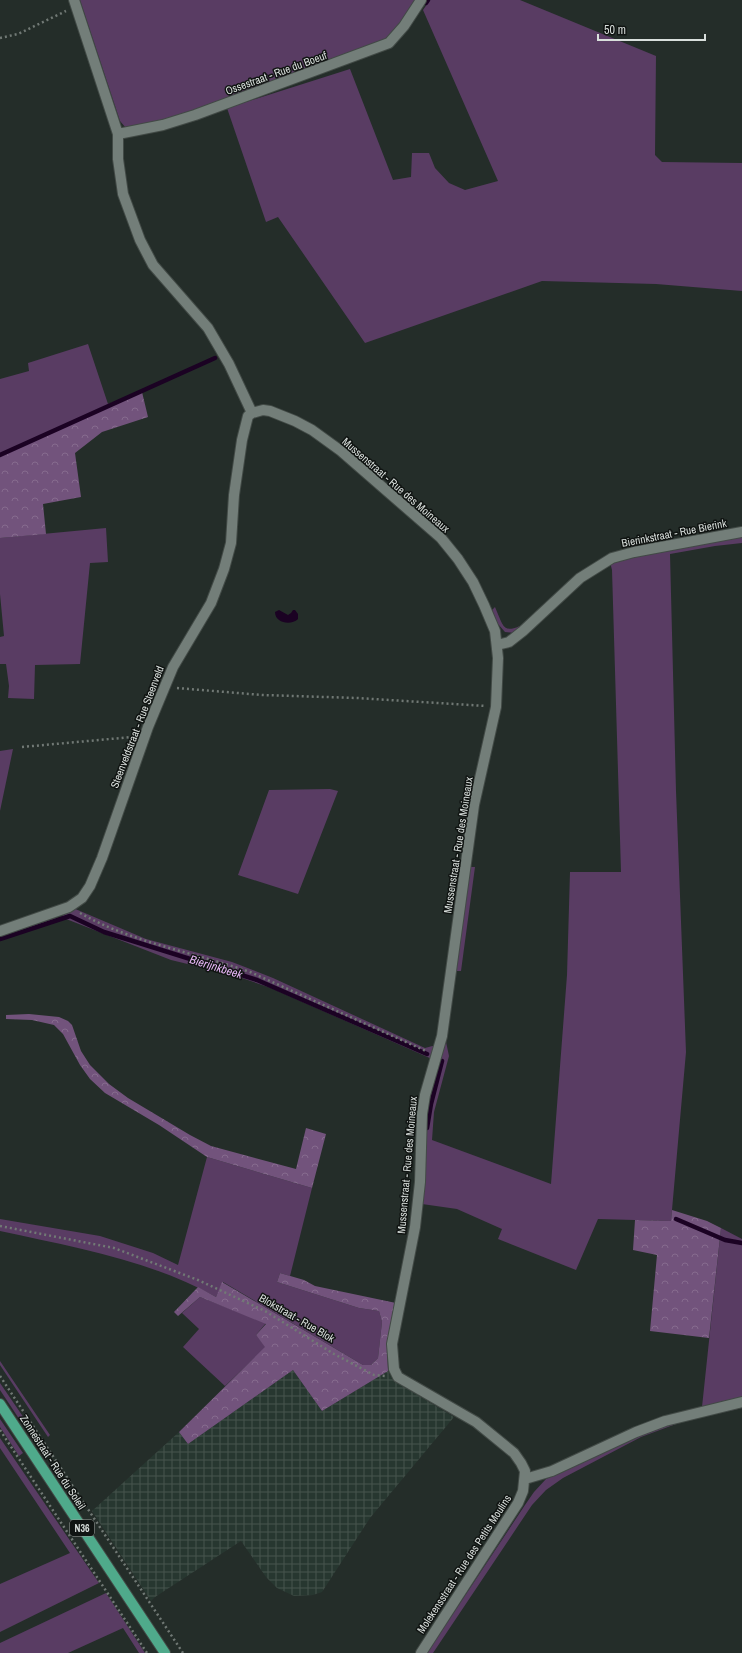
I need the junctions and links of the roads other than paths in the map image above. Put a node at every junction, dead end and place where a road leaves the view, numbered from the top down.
1 (421, 0) edge
2 (75, 3) edge
3 (118, 134) junction
4 (252, 413) junction
5 (742, 532) edge
6 (497, 645) junction
7 (0, 931) edge
8 (742, 1402) edge
9 (0, 1404) edge
10 (525, 1479) junction
11 (165, 1653) edge
12 (421, 1653) edge

1 - 3 street, Ossestraat - Rue du Boeuf
2 - 3 street
3 - 4 street
4 - 6 street, Mussenstraat - Rue des Moineaux
4 - 7 street, Steenveldstraat - Rue Steenveld
5 - 6 street, Bierinkstraat - Rue Bierink
6 - 10 street, Mussenstraat - Rue des Moineaux
8 - 10 street
9 - 11 main road, Zonnestraat - Rue du Soleil / N36
10 - 12 street, Molekensstraat - Rue des Petits Moulins

